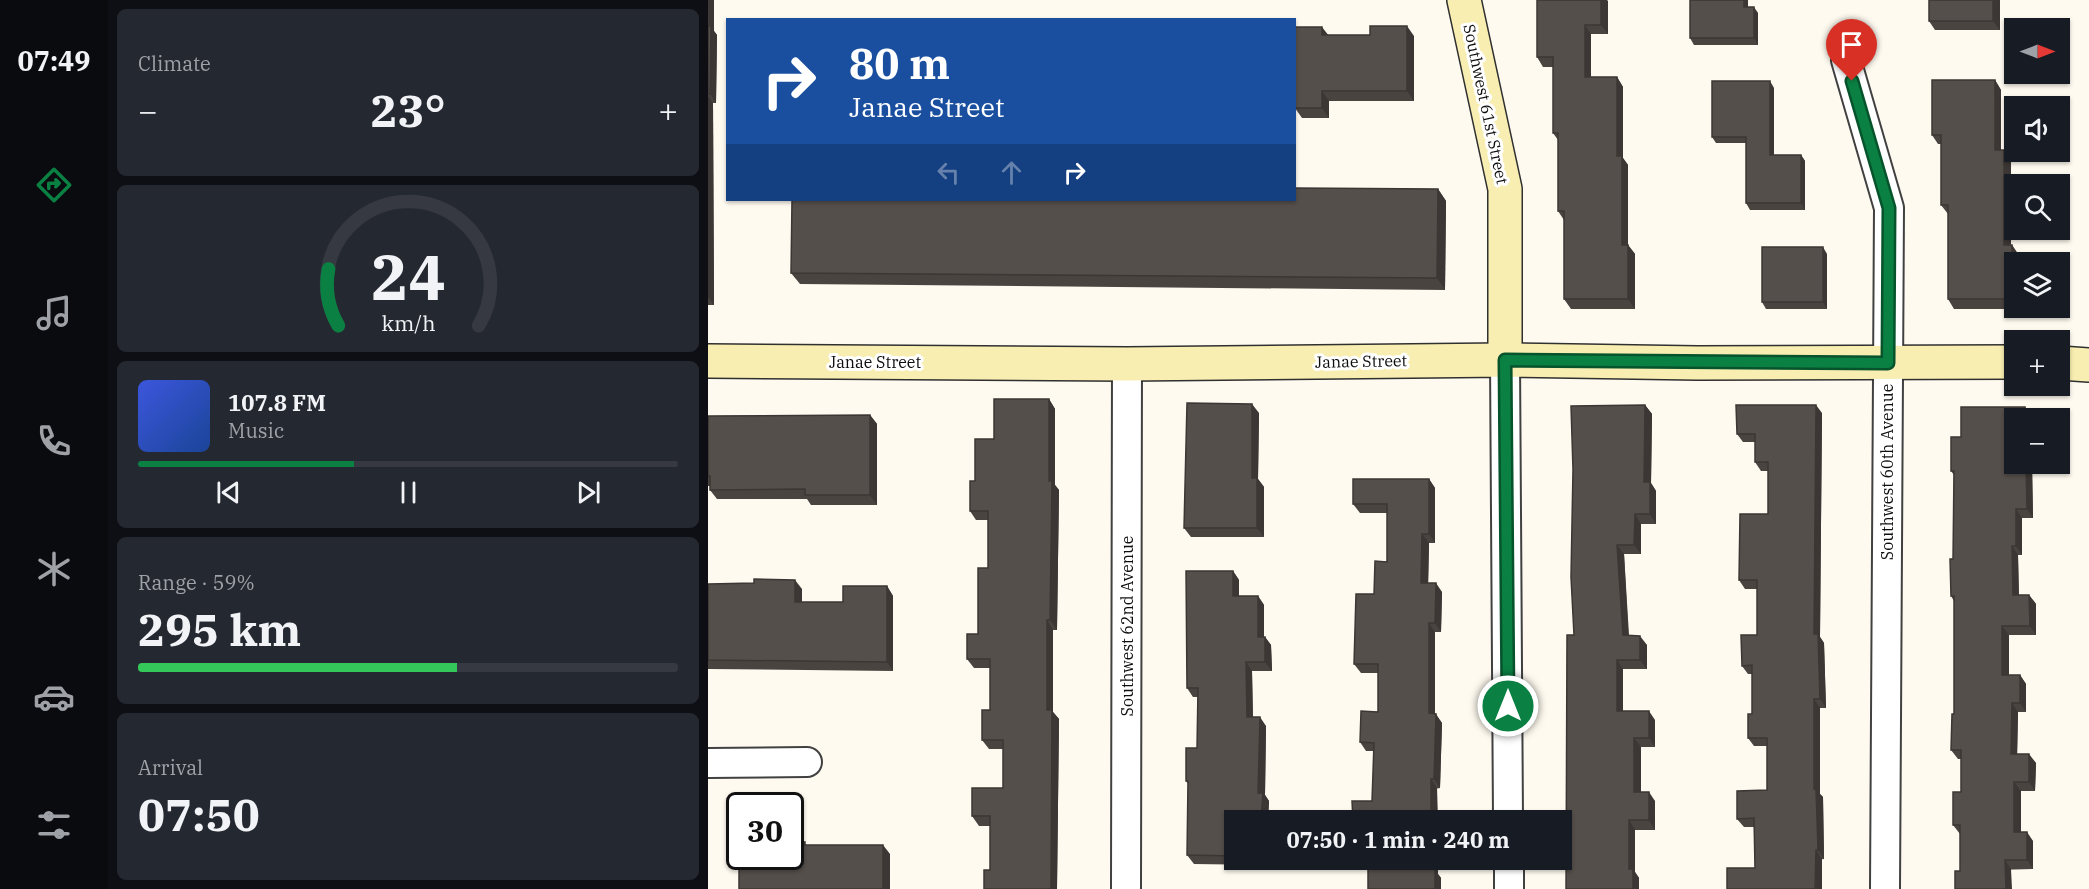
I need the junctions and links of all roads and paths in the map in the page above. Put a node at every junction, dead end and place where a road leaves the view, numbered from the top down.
1 (1464, 0) edge
2 (1846, 60) dead end
3 (1505, 360) junction
4 (708, 361) edge
5 (2004, 362) edge
6 (1888, 363) junction
7 (1127, 364) junction
8 (2070, 364) edge
9 (2089, 365) edge
10 (807, 762) dead end
11 (708, 763) edge
12 (1508, 810) edge
13 (1509, 870) edge
14 (1126, 889) edge
15 (1509, 889) edge
16 (1885, 889) edge

1 - 3 street, Southwest 61st Street
2 - 6 street, Southwest 60th Avenue
3 - 6 street, Janae Street
3 - 7 street, Janae Street
3 - 12 street, Southwest 61st Street
4 - 7 street, Janae Street
5 - 6 street, Janae Street
6 - 16 street, Southwest 60th Avenue
7 - 14 street, Southwest 62nd Avenue
8 - 9 street
10 - 11 street
13 - 15 street

